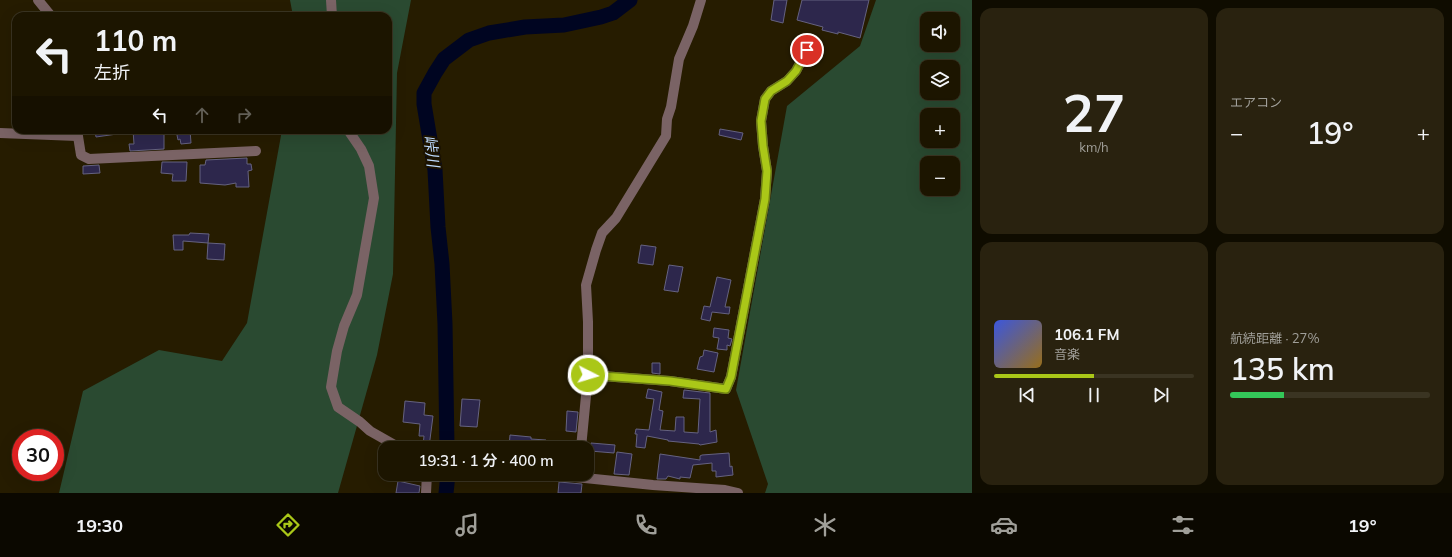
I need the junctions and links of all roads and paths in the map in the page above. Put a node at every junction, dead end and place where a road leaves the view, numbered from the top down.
1 (38, 0) edge
2 (331, 0) edge
3 (701, 0) edge
4 (48, 12) edge
5 (332, 12) edge
6 (807, 50) dead end
7 (0, 133) edge
8 (12, 133) edge
9 (77, 134) edge
10 (351, 134) edge
11 (256, 151) dead end
12 (588, 375) junction
13 (388, 441) edge
14 (582, 441) edge
15 (594, 479) edge
16 (427, 481) edge
17 (652, 489) edge
18 (426, 493) edge
19 (738, 493) edge

1 - 4 street
2 - 5 street
3 - 12 street
6 - 12 street
7 - 8 street
9 - 11 street
10 - 13 street
12 - 14 street
15 - 17 street
16 - 18 street
17 - 19 street

